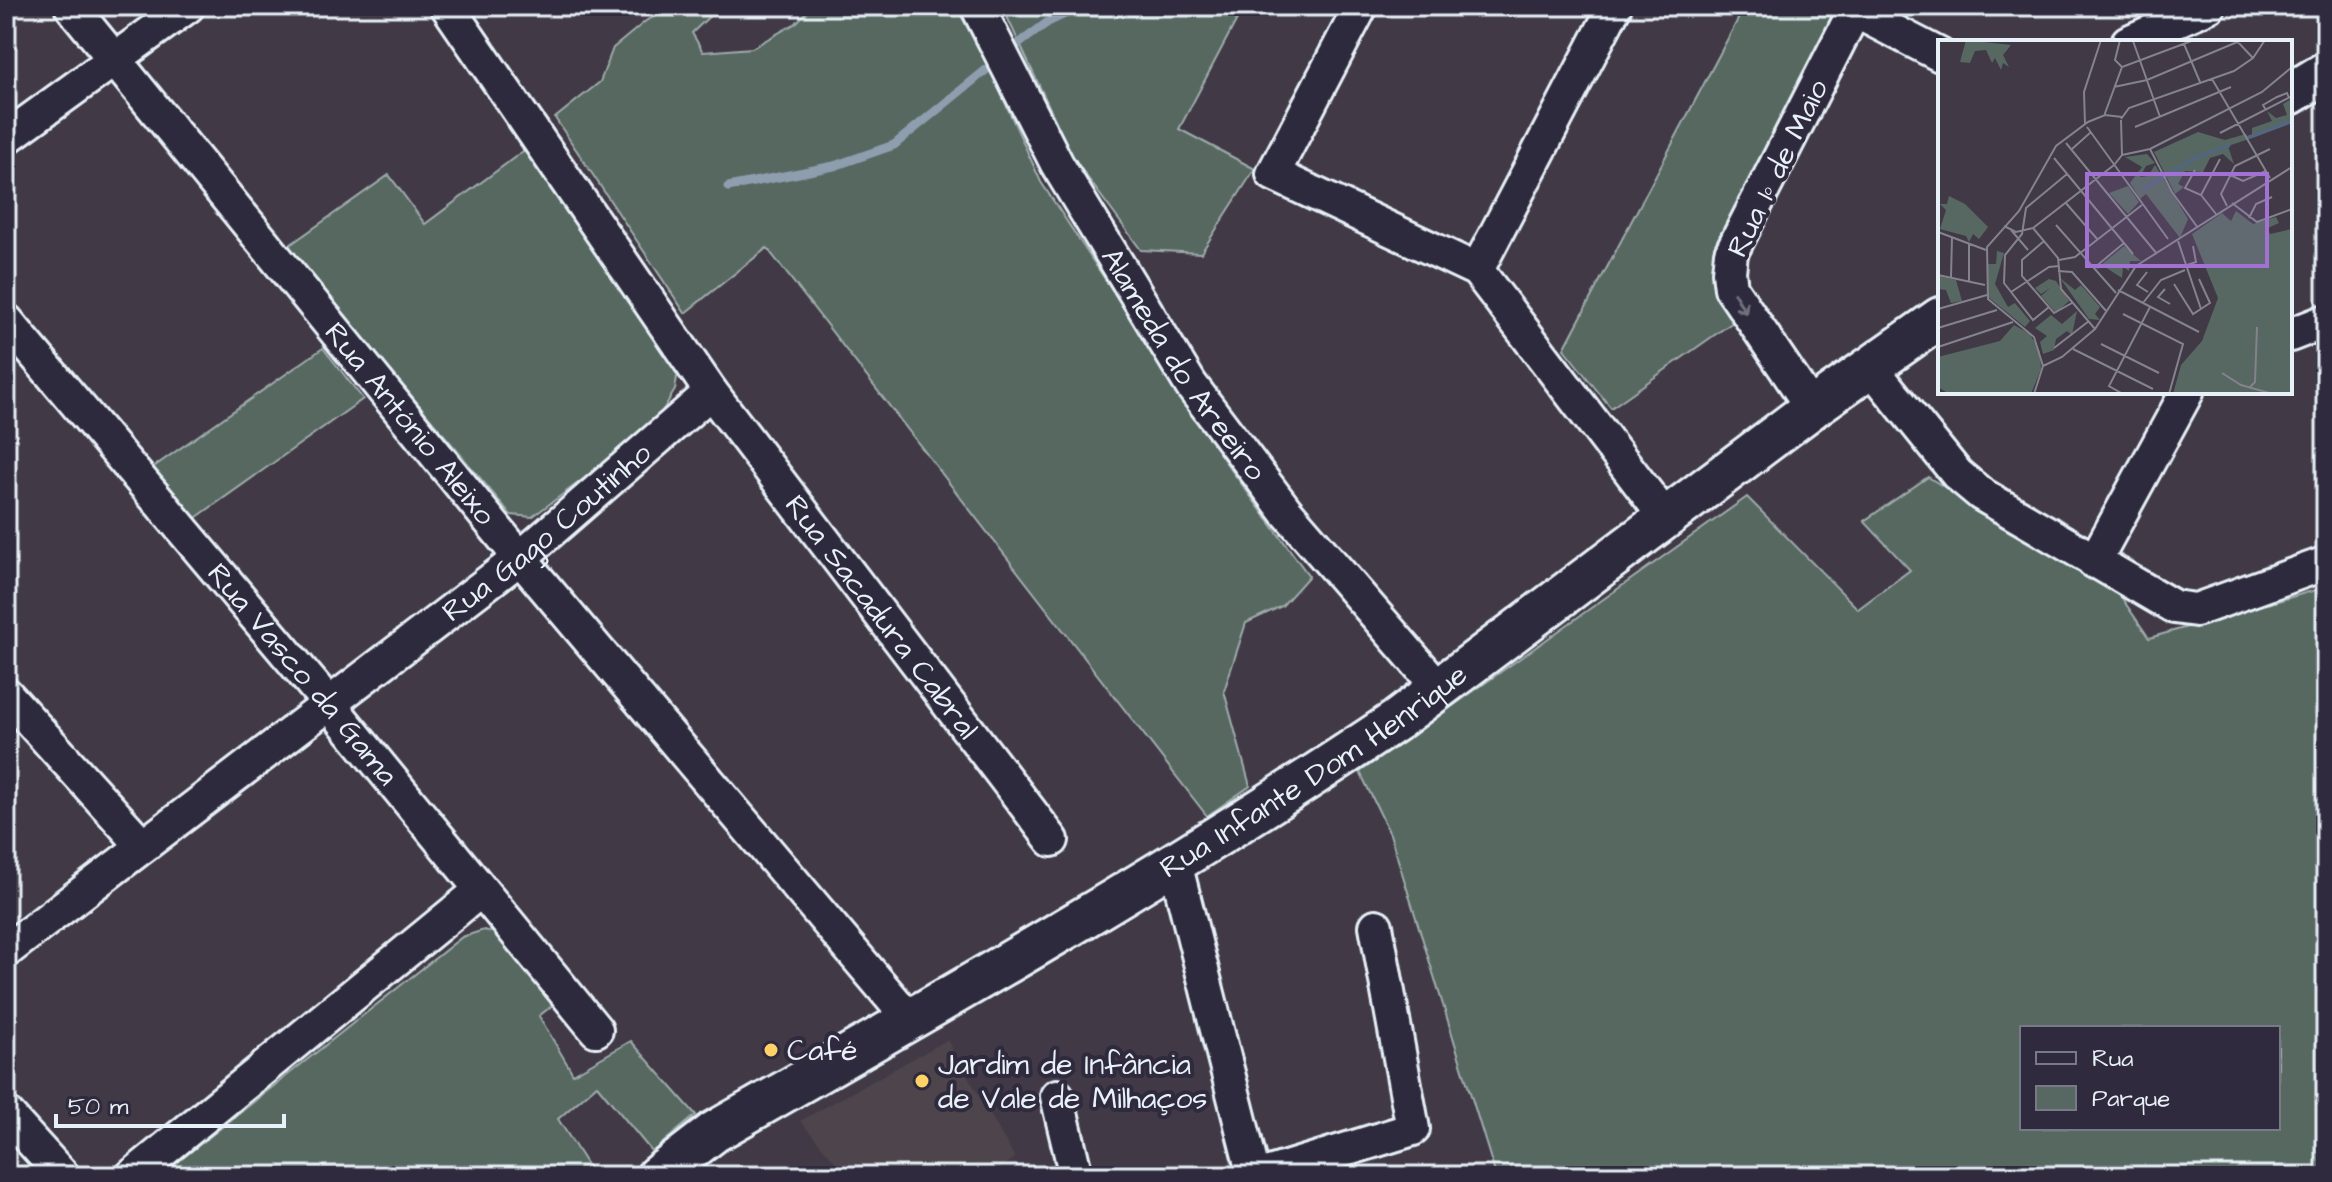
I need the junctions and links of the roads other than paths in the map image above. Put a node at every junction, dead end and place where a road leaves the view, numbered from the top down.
1 (71, 6) edge
2 (188, 6) edge
3 (447, 6) edge
4 (977, 6) edge
5 (1361, 6) edge
6 (1615, 6) edge
7 (2209, 6) edge
8 (1856, 9) edge
9 (2132, 40) edge
10 (1938, 54) edge
11 (115, 61) junction
12 (2326, 72) edge
13 (2292, 93) edge
14 (6, 138) edge
15 (1477, 270) junction
16 (1938, 319) edge
17 (6, 320) edge
18 (2326, 321) edge
19 (2292, 334) edge
20 (1870, 366) junction
21 (711, 392) junction
22 (2186, 394) edge
23 (1812, 408) junction
24 (1665, 517) junction
25 (520, 558) junction
26 (2094, 562) junction
27 (2326, 563) edge
28 (1439, 688) junction
29 (6, 694) edge
30 (330, 705) junction
31 (1052, 840) dead end
32 (143, 846) junction
33 (1175, 863) junction
34 (480, 891) junction
35 (1376, 926) dead end
36 (6, 951) edge
37 (911, 1021) junction
38 (596, 1030) dead end
39 (1057, 1096) dead end
40 (6, 1113) edge
41 (63, 1176) edge
42 (132, 1176) edge
43 (657, 1176) edge
44 (1076, 1176) edge
45 (1257, 1176) edge

1 - 11 street, Rua António Aleixo
2 - 11 street
3 - 21 street
4 - 28 street, Alameda do Areeiro
5 - 15 street
6 - 15 street
7 - 9 street
8 - 10 street
8 -> 23 street, Rua 1º de Maio
11 - 14 street
11 - 25 street, Rua António Aleixo
12 - 13 street
15 - 24 street
16 - 20 street, Rua Infante Dom Henrique
17 - 30 street, Rua Vasco da Gama
18 - 19 street
20 - 23 street, Rua Infante Dom Henrique
20 - 26 street
21 - 25 street, Rua Gago Coutinho
21 - 31 street, Rua Sacadura Cabral
22 - 26 street
23 - 24 street, Rua Infante Dom Henrique
24 - 28 street, Rua Infante Dom Henrique
25 - 30 street, Rua Gago Coutinho
25 - 37 street, Rua António Aleixo
26 - 27 street
28 - 33 street, Rua Infante Dom Henrique
29 - 32 street
30 - 32 street, Rua Gago Coutinho
30 - 34 street, Rua Vasco da Gama
32 - 36 street, Rua Gago Coutinho
33 - 37 street, Rua Infante Dom Henrique
33 - 45 street
34 - 38 street, Rua Vasco da Gama
34 - 42 street
35 - 45 street
37 - 43 street, Rua Infante Dom Henrique
39 - 44 street
40 - 41 street

